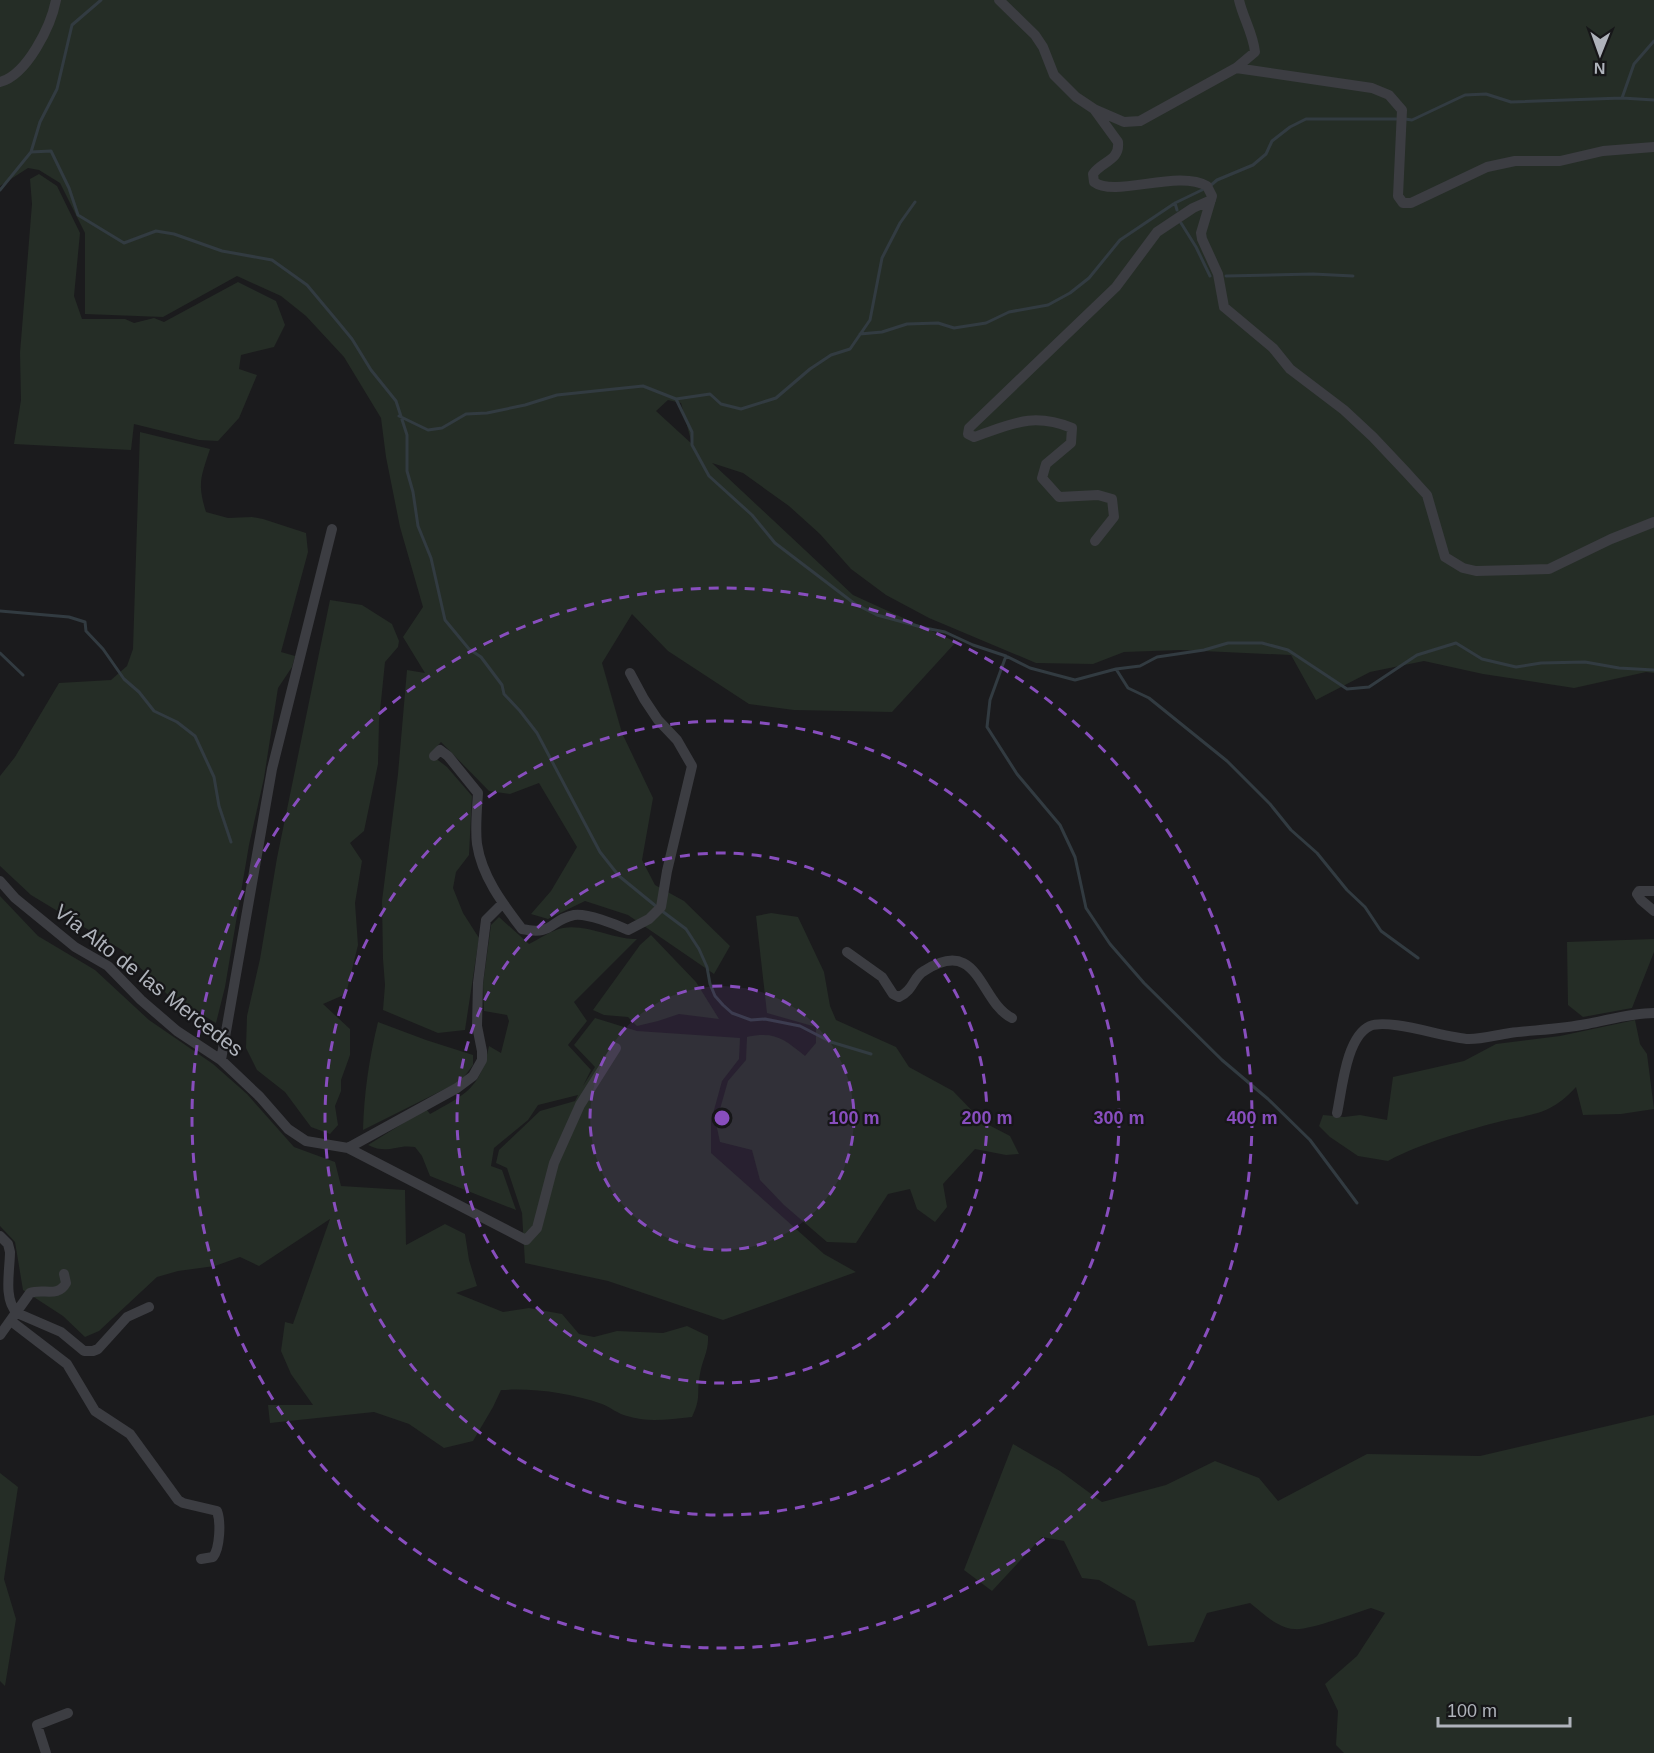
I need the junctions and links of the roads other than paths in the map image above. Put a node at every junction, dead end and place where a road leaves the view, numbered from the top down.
1 (56, 0) edge
2 (999, 0) edge
3 (1239, 0) edge
4 (1236, 68) junction
5 (0, 82) edge
6 (1094, 109) junction
7 (1654, 147) edge
8 (1210, 200) junction
9 (1654, 522) edge
10 (332, 529) dead end
11 (1095, 541) dead end
12 (630, 673) dead end
13 (434, 756) dead end
14 (0, 881) edge
15 (1654, 891) edge
16 (503, 903) junction
17 (1654, 911) edge
18 (847, 952) dead end
19 (1654, 1012) edge
20 (1012, 1018) dead end
21 (616, 1048) dead end
22 (222, 1060) junction
23 (1337, 1113) dead end
24 (348, 1148) junction
25 (0, 1236) edge
26 (64, 1274) dead end
27 (149, 1307) dead end
28 (14, 1316) junction
29 (0, 1335) edge
30 (201, 1559) dead end
31 (68, 1713) dead end
32 (46, 1753) edge

1 - 5 street
2 - 6 street
3 - 4 street
4 - 6 street
4 - 7 street
6 - 8 street
8 - 9 street
8 - 11 street
10 - 22 street
12 - 16 street
13 - 16 street
14 - 22 street, Vía Alto de las Mercedes
15 - 17 street
16 - 24 street
18 - 20 street
19 - 23 street
21 - 24 street, Vía Alto de las Mercedes
22 - 24 street, Vía Alto de las Mercedes
25 - 28 street
26 - 28 street
27 - 28 street
28 - 29 street
28 - 30 street
31 - 32 street

